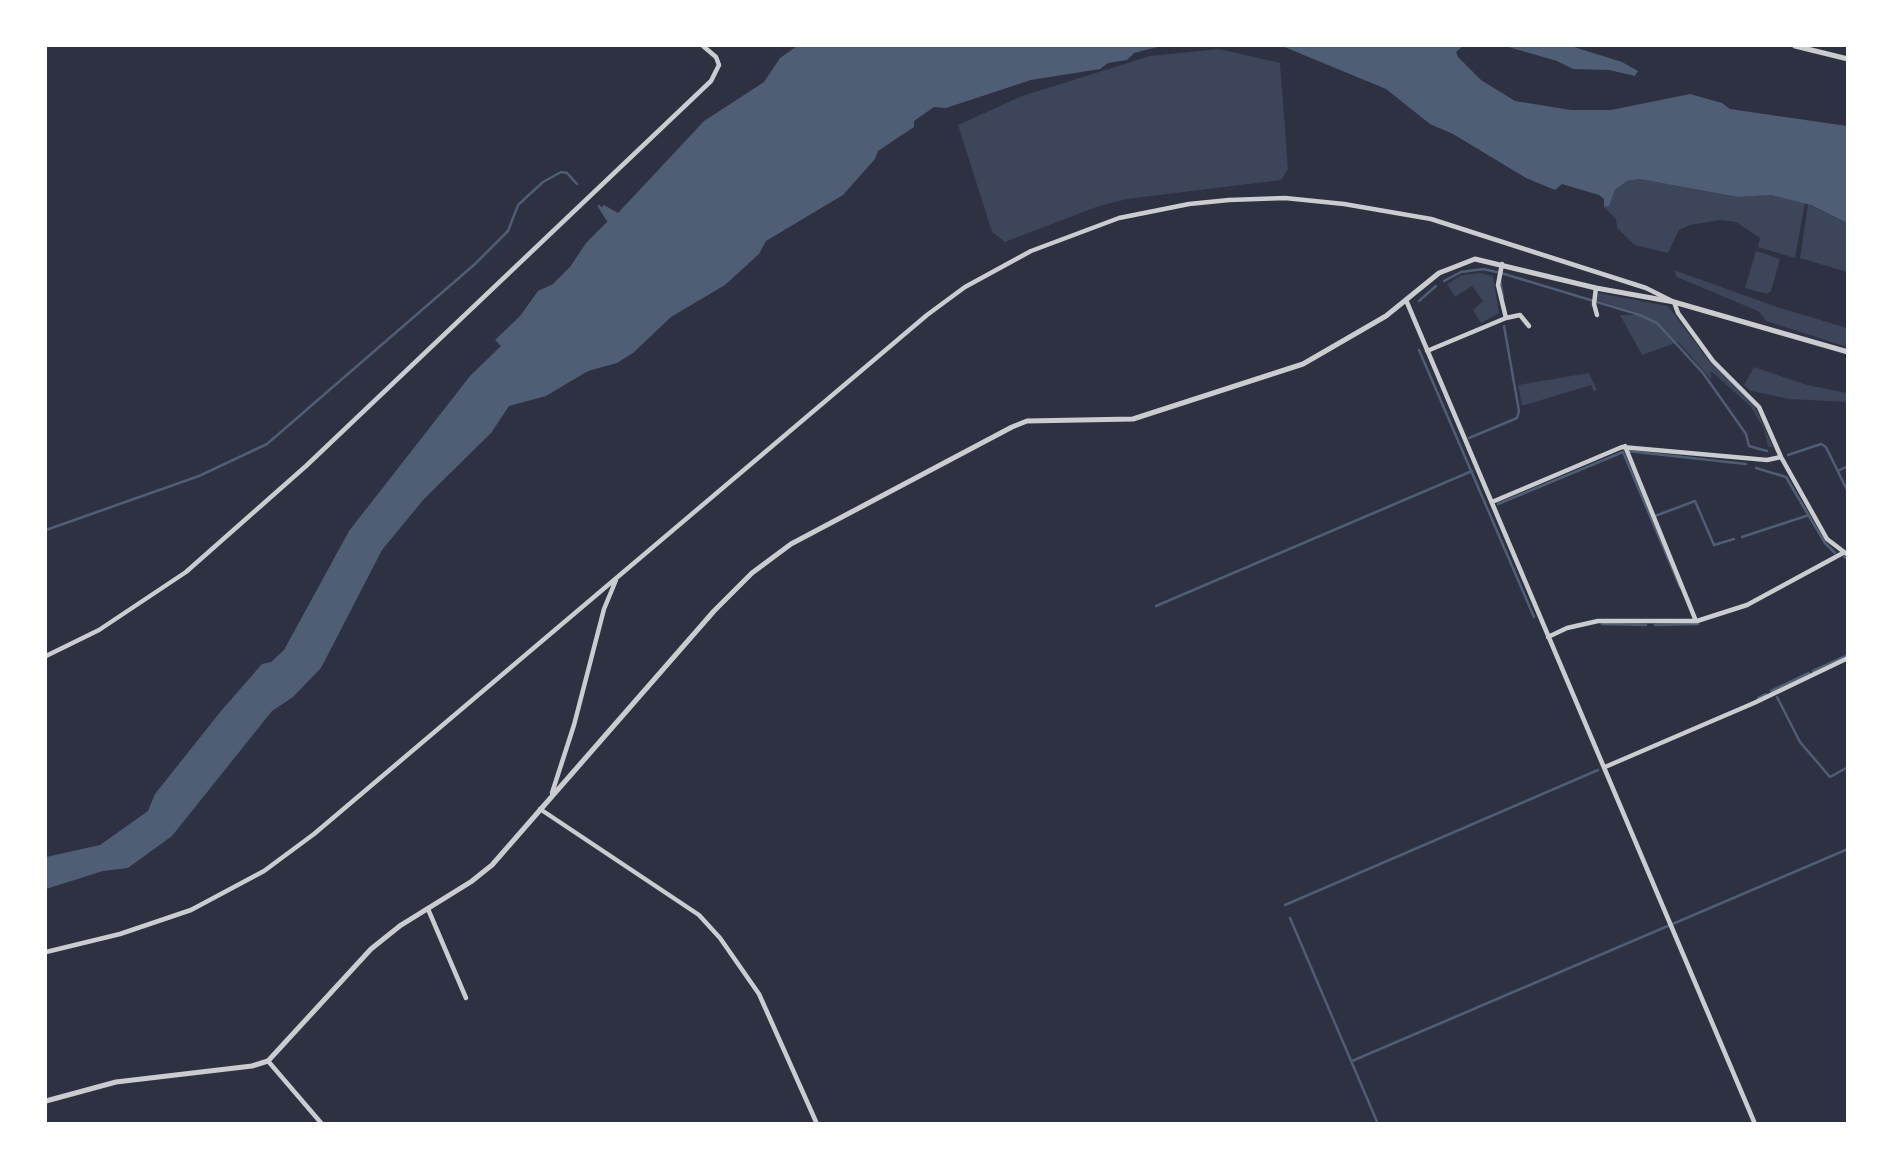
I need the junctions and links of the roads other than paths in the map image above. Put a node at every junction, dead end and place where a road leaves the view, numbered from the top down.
1 (703, 46) edge
2 (1795, 46) edge
3 (1847, 59) edge
4 (1502, 266) junction
5 (1596, 288) junction
6 (1406, 300) junction
7 (1674, 302) junction
8 (1597, 315) dead end
9 (1506, 318) junction
10 (1530, 326) dead end
11 (1427, 351) junction
12 (1847, 352) edge
13 (1625, 447) junction
14 (1781, 457) junction
15 (1492, 502) junction
16 (1845, 554) edge
17 (617, 579) junction
18 (1696, 621) junction
19 (1548, 637) junction
20 (46, 656) edge
21 (1847, 658) edge
22 (1605, 767) junction
23 (552, 793) junction
24 (540, 809) junction
25 (428, 909) junction
26 (46, 952) edge
27 (466, 998) dead end
28 (268, 1061) junction
29 (46, 1101) edge
30 (322, 1124) edge
31 (817, 1124) edge
32 (1755, 1124) edge

1 - 20 street
2 - 3 street
4 - 5 street
4 - 6 street
4 - 9 street
5 - 7 street
5 - 8 street
6 - 11 street
6 - 23 street
7 - 12 street
7 - 14 street
7 - 17 street
9 - 10 street
9 - 11 street
11 - 15 street
13 - 14 street
13 - 15 street
13 - 18 street
14 - 16 street
15 - 19 street
16 - 18 street
17 - 23 street
17 - 26 street
18 - 19 street
19 - 22 street
21 - 22 street
22 - 32 street
23 - 24 street
24 - 25 street
24 - 31 street
25 - 27 street
25 - 28 street
28 - 29 street
28 - 30 street

